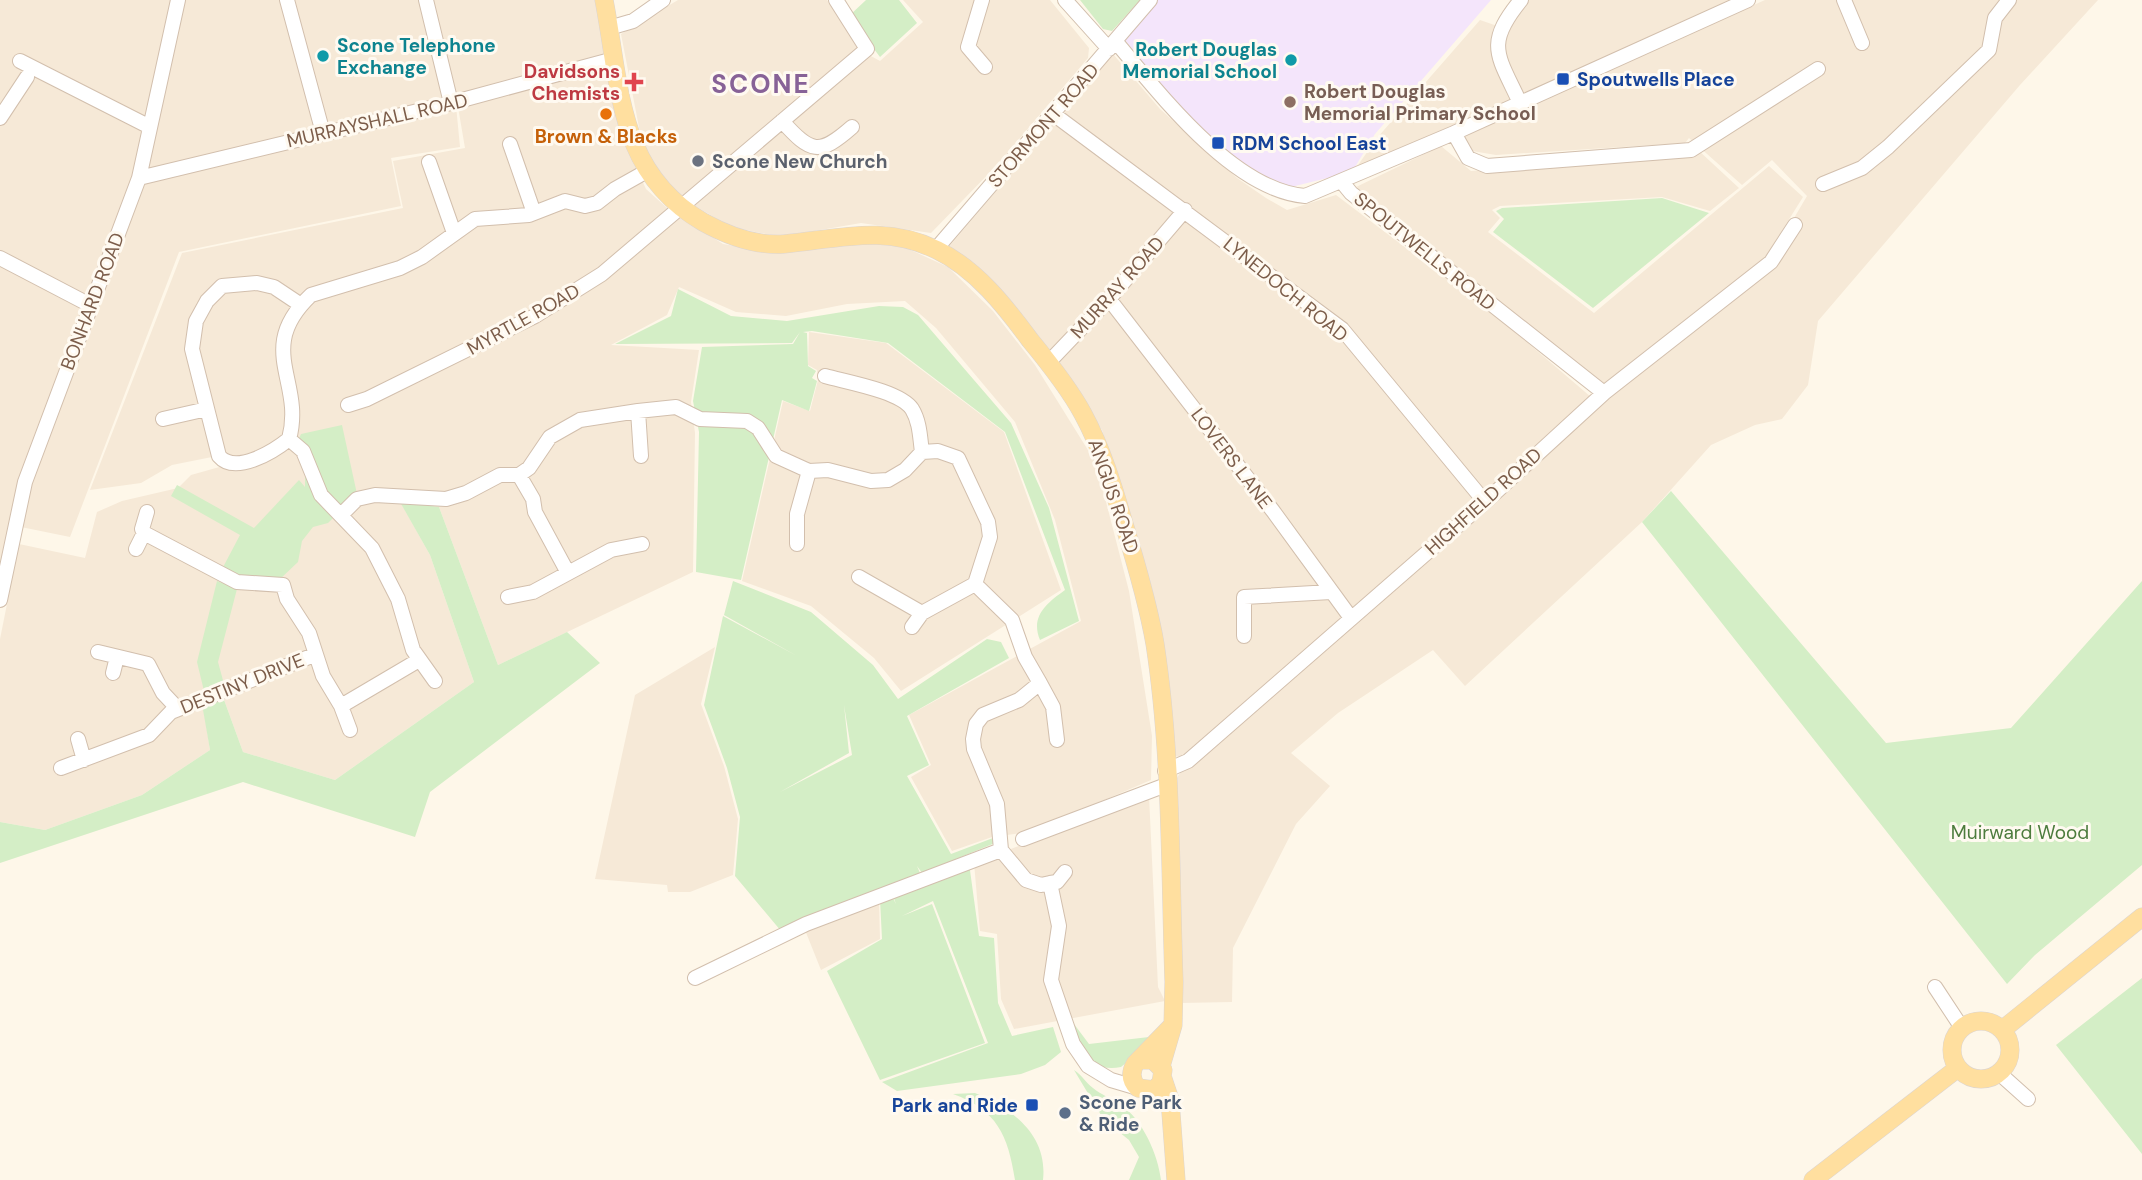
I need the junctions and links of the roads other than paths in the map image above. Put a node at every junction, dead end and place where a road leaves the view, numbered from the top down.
1 (178, 0) edge
2 (287, 0) edge
3 (426, 0) edge
4 (604, 0) edge
5 (663, 0) edge
6 (836, 0) edge
7 (982, 0) edge
8 (1065, 0) edge
9 (1150, 0) edge
10 (1521, 0) edge
11 (1748, 0) edge
12 (1844, 0) edge
13 (2009, 0) edge
14 (609, 28) junction
15 (1862, 43) dead end
16 (1113, 45) junction
17 (614, 59) junction
18 (985, 67) dead end
19 (1818, 69) dead end
20 (451, 103) junction
21 (1520, 103) junction
22 (1052, 113) junction
23 (0, 118) edge
24 (782, 121) junction
25 (150, 127) junction
26 (852, 127) dead end
27 (323, 132) junction
28 (1454, 133) junction
29 (510, 144) dead end
30 (429, 162) dead end
31 (647, 172) junction
32 (139, 178) junction
33 (1342, 182) junction
34 (1823, 184) dead end
35 (682, 207) junction
36 (1185, 210) junction
37 (534, 213) junction
38 (1795, 225) dead end
39 (454, 233) junction
40 (936, 249) junction
41 (0, 258) edge
42 (1109, 299) junction
43 (90, 305) junction
44 (301, 305) junction
45 (1048, 363) junction
46 (844, 365) dead end
47 (825, 376) dead end
48 (840, 380) junction
49 (1604, 393) junction
50 (348, 405) dead end
51 (207, 409) junction
52 (638, 411) junction
53 (163, 419) dead end
54 (289, 439) junction
55 (922, 452) junction
56 (640, 456) dead end
57 (809, 471) junction
58 (519, 475) junction
59 (1485, 502) junction
60 (147, 512) dead end
61 (342, 514) junction
62 (144, 533) junction
63 (642, 544) dead end
64 (797, 544) dead end
65 (136, 549) dead end
66 (568, 573) junction
67 (859, 578) dead end
68 (975, 584) junction
69 (1331, 592) junction
70 (508, 597) dead end
71 (0, 600) edge
72 (922, 613) junction
73 (1351, 618) junction
74 (912, 627) dead end
75 (1244, 636) dead end
76 (98, 652) dead end
77 (314, 654) junction
78 (117, 657) junction
79 (419, 660) junction
80 (113, 673) dead end
81 (435, 681) dead end
82 (1040, 683) junction
83 (341, 706) junction
84 (178, 709) junction
85 (350, 730) dead end
86 (78, 739) dead end
87 (1057, 740) dead end
88 (84, 760) junction
89 (61, 768) dead end
90 (1166, 778) junction
91 (1023, 839) dead end
92 (1001, 850) junction
93 (1065, 872) dead end
94 (1050, 883) junction
95 (2142, 917) edge
96 (695, 978) dead end
97 (1935, 987) dead end
98 (1173, 1025) junction
99 (1962, 1028) junction
100 (2002, 1030) junction
101 (1138, 1064) junction
102 (1958, 1068) junction
103 (1162, 1073) junction
104 (1999, 1073) junction
105 (1104, 1076) junction
106 (1141, 1090) junction
107 (2028, 1099) dead end
108 (1174, 1135) junction
109 (1176, 1180) edge
110 (1813, 1180) edge

1 - 25 street, BONHARD ROAD
2 - 27 street
3 - 20 street
4 - 14 main road, ANGUS ROAD
5 - 14 street
6 - 24 street, MYRTLE ROAD
7 - 18 street
8 - 16 street, SPOUTWELLS ROAD
9 - 16 street, STORMONT ROAD
10 - 21 street
11 - 21 street
12 - 15 street
13 - 34 street
14 - 17 main road, ANGUS ROAD
16 - 22 street, STORMONT ROAD
16 - 33 street, SPOUTWELLS ROAD
17 - 20 street, MURRAYSHALL ROAD
17 - 31 main road, ANGUS ROAD
19 - 28 street
20 - 27 street, MURRAYSHALL ROAD
21 - 28 street
22 - 36 street, LYNEDOCH ROAD
22 - 40 street, STORMONT ROAD
23 - 25 street
24 - 26 street
24 - 35 street, MYRTLE ROAD
25 - 32 street, BONHARD ROAD
27 - 32 street, MURRAYSHALL ROAD
28 - 33 street
29 - 37 street
30 - 39 street
31 - 35 main road, ANGUS ROAD
31 - 37 street
32 - 43 street, BONHARD ROAD
33 - 49 street, SPOUTWELLS ROAD
35 - 40 main road, ANGUS ROAD
35 - 50 street, MYRTLE ROAD
36 - 42 street, MURRAY ROAD
36 - 59 street, LYNEDOCH ROAD
37 - 39 street
38 - 49 street, HIGHFIELD ROAD
39 - 44 street
40 - 45 main road, ANGUS ROAD
41 - 43 street
42 - 45 street, MURRAY ROAD
42 - 69 street, LOVERS LANE
43 - 71 street, BONHARD ROAD
44 - 51 street
44 - 54 street
45 - 90 main road, ANGUS ROAD
46 - 48 street
47 - 48 street
48 - 55 street
49 - 59 street, HIGHFIELD ROAD
51 - 53 street
51 - 54 street
52 - 56 street
52 - 57 street
52 - 58 street
54 - 61 street
55 - 57 street
55 - 68 street
57 - 64 street
58 - 61 street
58 - 66 street
59 - 73 street, HIGHFIELD ROAD
60 - 62 street
61 - 79 street
62 - 65 street
62 - 77 street
63 - 66 street
66 - 70 street
67 - 72 street
68 - 72 street
68 - 82 street
69 - 73 street, LOVERS LANE
69 - 75 street
72 - 74 street
73 - 90 street, HIGHFIELD ROAD
76 - 78 street
77 - 83 street
77 - 84 street, DESTINY DRIVE
78 - 80 street
78 - 84 street
79 - 81 street
79 - 83 street
82 - 87 street
82 - 92 street
83 - 85 street
84 - 88 street, DESTINY DRIVE
86 - 88 street
88 - 89 street, DESTINY DRIVE
90 - 91 street, HIGHFIELD ROAD
90 - 98 main road, ANGUS ROAD
92 - 94 street
92 - 96 street
93 - 94 street
94 - 105 street
95 - 100 main road
97 - 99 street
98 - 101 main road
98 - 103 main road, ANGUS ROAD
99 - 100 main road
99 - 102 main road
100 - 104 main road
101 - 103 main road
101 - 105 street
101 - 106 main road
102 - 104 main road
102 - 110 main road
103 - 106 main road
103 - 108 main road
104 - 107 street
105 - 106 street
106 - 108 main road
108 - 109 main road

